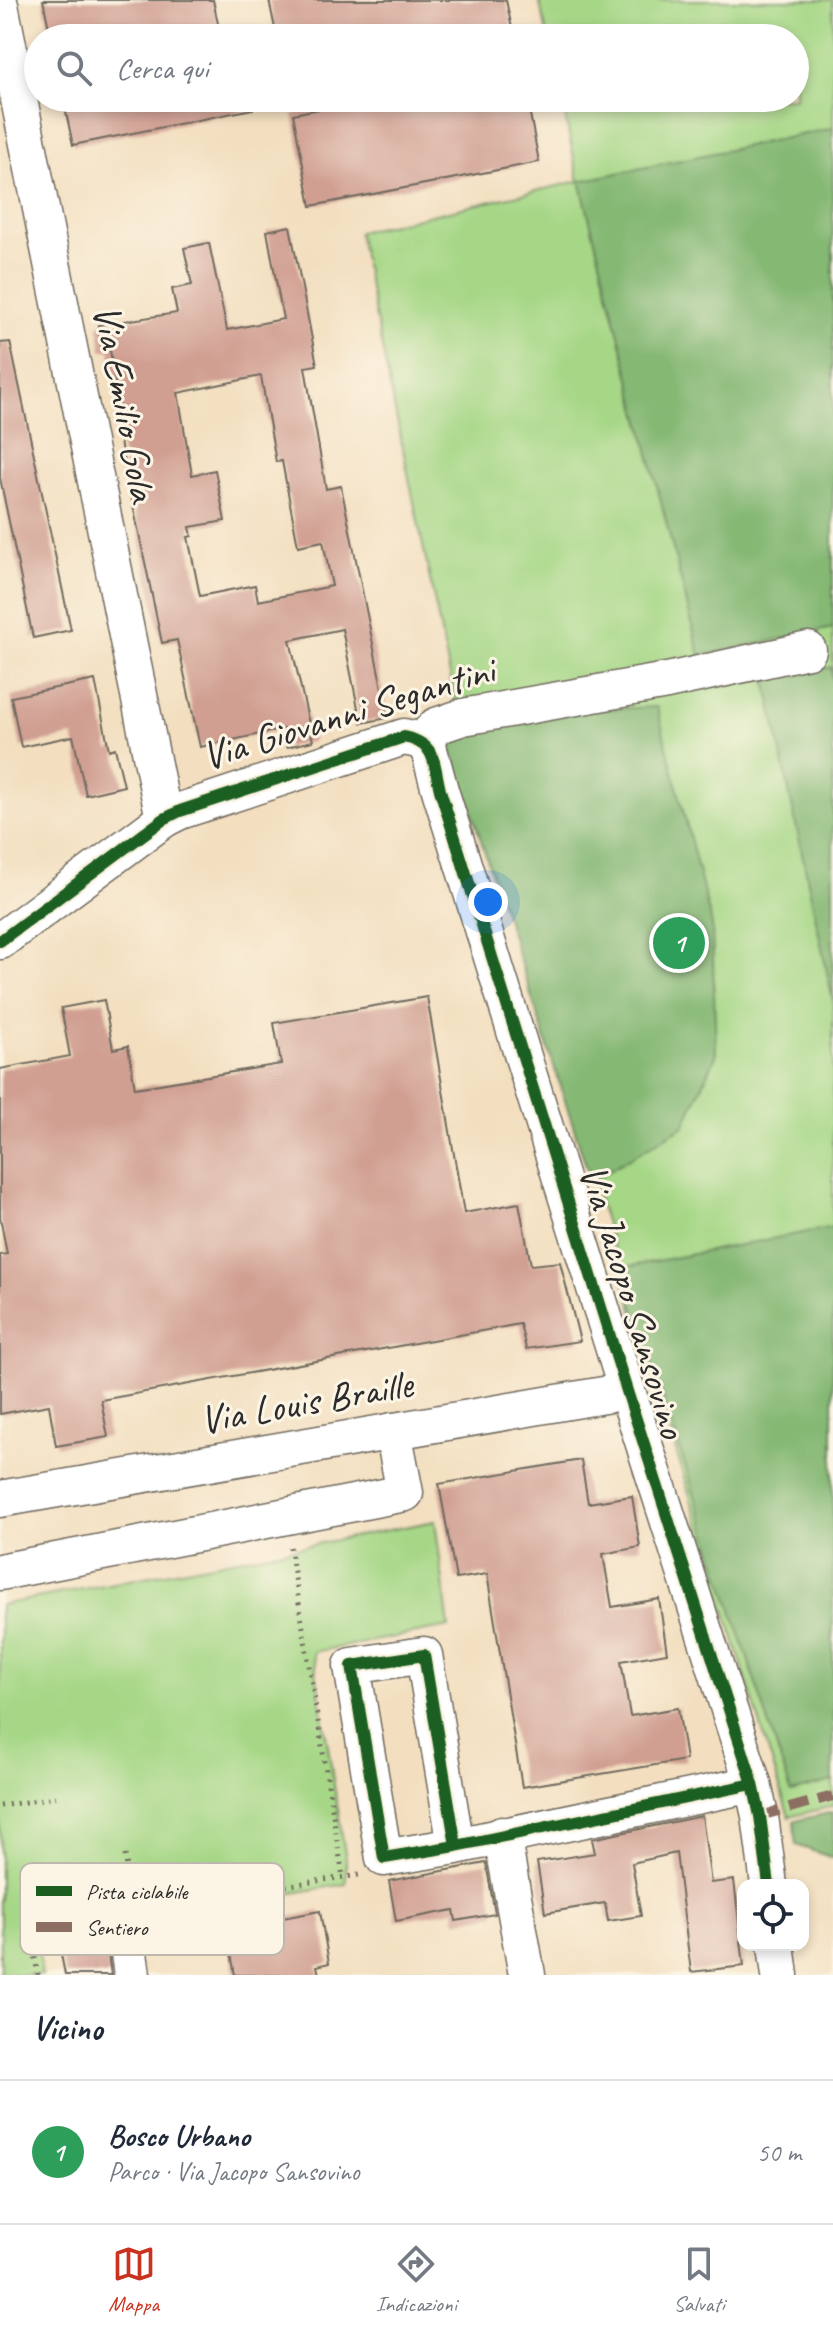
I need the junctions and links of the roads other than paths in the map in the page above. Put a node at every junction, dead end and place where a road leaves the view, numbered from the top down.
1 (0, 5) edge
2 (808, 650) dead end
3 (422, 741) junction
4 (164, 819) junction
5 (0, 941) edge
6 (627, 1391) junction
7 (393, 1431) junction
8 (0, 1499) edge
9 (0, 1572) edge
10 (753, 1784) junction
11 (502, 1835) junction
12 (456, 1846) junction
13 (768, 1879) edge
14 (777, 1951) edge
15 (527, 1975) edge
16 (780, 1975) edge

1 - 4 street, Via Emilio Gola
2 - 3 street, Via Giovanni Segantini
3 - 4 street, Via Giovanni Segantini
3 - 6 street, Via Jacopo Sansovino
4 - 5 street, Via Giovanni Segantini
6 - 7 street, Via Louis Braille
6 - 10 street, Via Jacopo Sansovino
7 - 8 street, Via Louis Braille
7 - 9 street
10 - 11 street
10 - 13 street, Via Jacopo Sansovino
11 - 12 street
11 - 15 street
12 - 12 street
14 - 16 street

